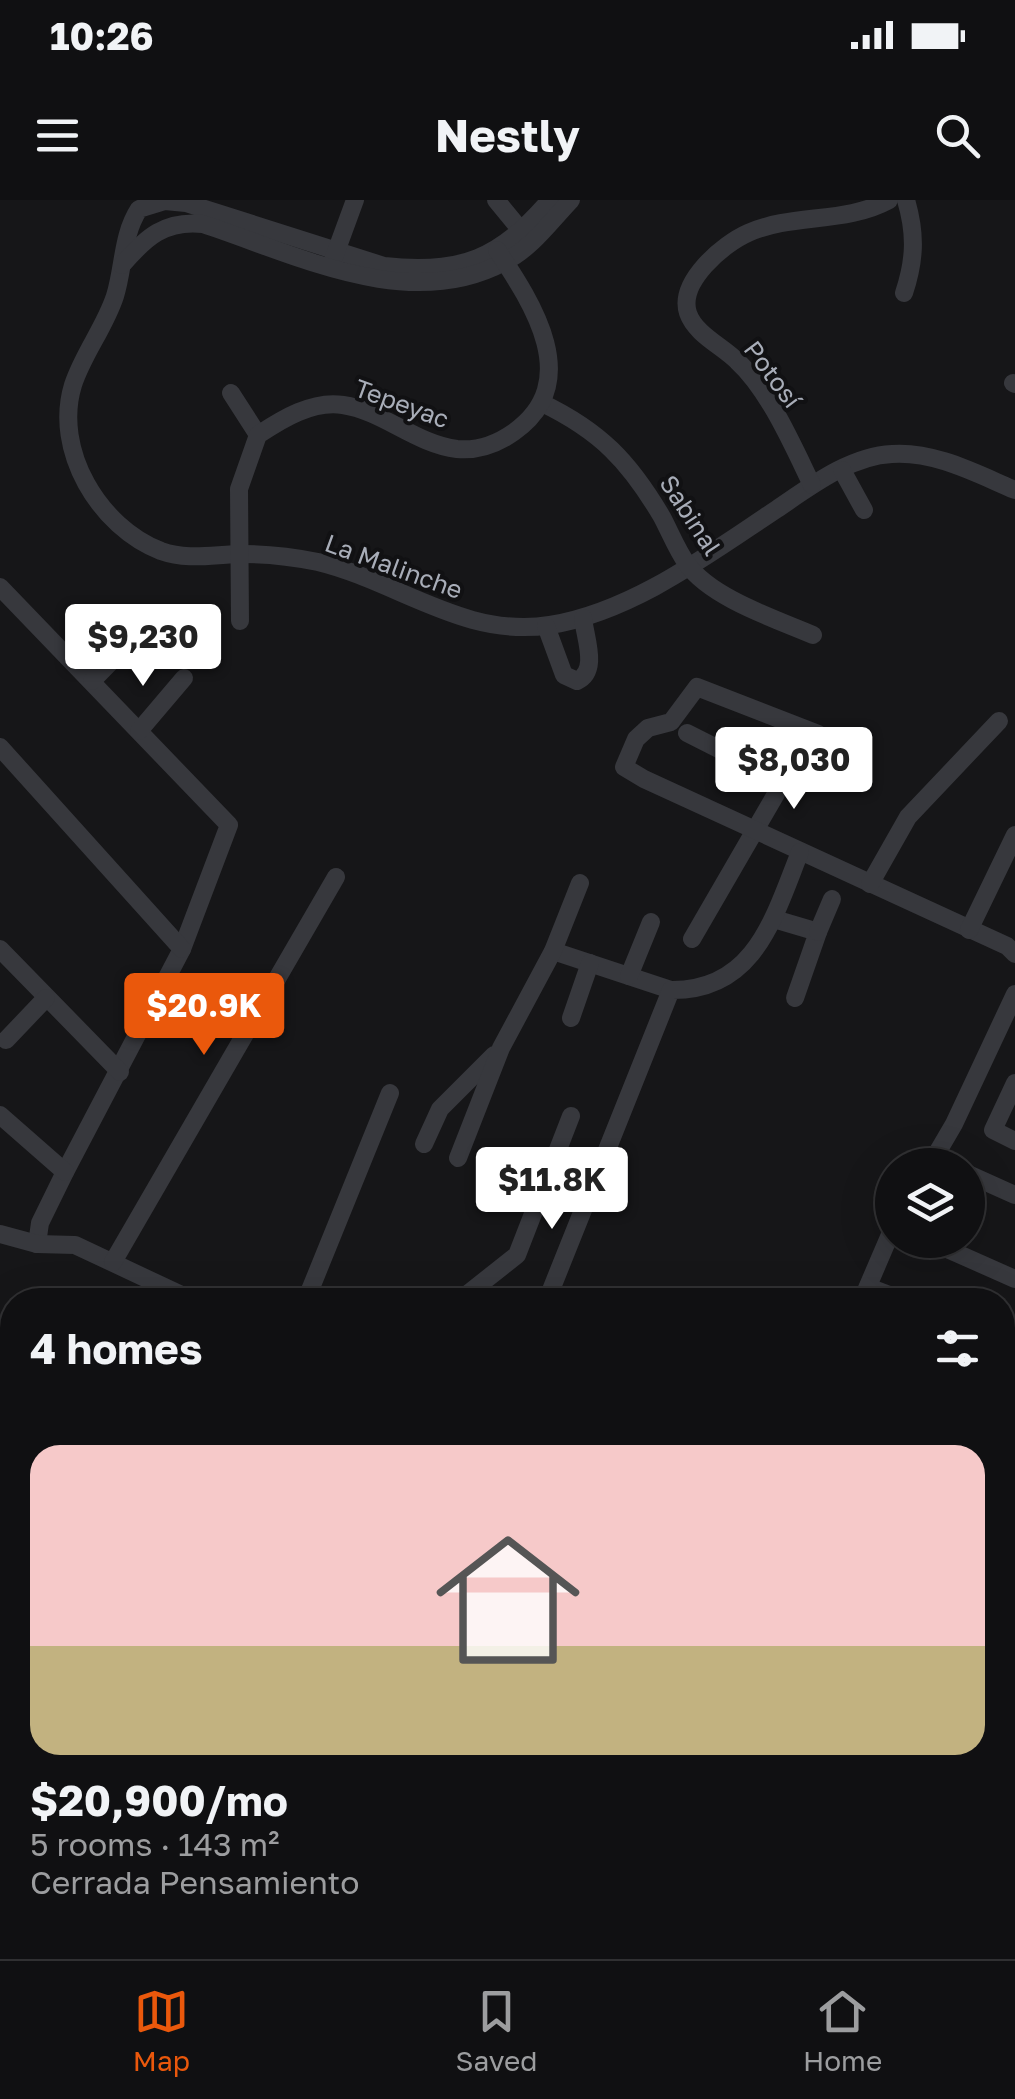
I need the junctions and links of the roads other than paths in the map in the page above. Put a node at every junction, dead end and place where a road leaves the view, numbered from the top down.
1 (356, 200) edge
2 (496, 200) edge
3 (550, 200) edge
4 (571, 200) edge
5 (889, 200) edge
6 (906, 200) edge
7 (527, 238) junction
8 (501, 256) junction
9 (334, 258) junction
10 (121, 265) junction
11 (904, 293) dead end
12 (231, 393) dead end
13 (542, 403) junction
14 (258, 435) junction
15 (842, 470) junction
16 (812, 485) junction
17 (1015, 490) edge
18 (864, 510) dead end
19 (241, 554) junction
20 (688, 566) junction
21 (0, 587) edge
22 (582, 618) junction
23 (240, 621) dead end
24 (546, 626) junction
25 (140, 630) dead end
26 (813, 636) dead end
27 (184, 678) dead end
28 (92, 681) junction
29 (999, 721) dead end
30 (139, 731) junction
31 (686, 733) dead end
32 (818, 734) dead end
33 (0, 747) edge
34 (756, 831) junction
35 (1015, 835) edge
36 (800, 852) junction
37 (336, 876) dead end
38 (580, 884) dead end
39 (870, 884) junction
40 (832, 899) dead end
41 (774, 918) junction
42 (651, 922) dead end
43 (969, 930) junction
44 (818, 932) junction
45 (692, 938) dead end
46 (0, 949) edge
47 (182, 949) junction
48 (553, 950) junction
49 (1015, 954) edge
50 (590, 963) junction
51 (629, 976) junction
52 (671, 990) junction
53 (1015, 994) edge
54 (46, 998) junction
55 (796, 998) dead end
56 (571, 1018) dead end
57 (6, 1040) dead end
58 (502, 1048) junction
59 (120, 1072) junction
60 (1015, 1083) edge
61 (390, 1093) dead end
62 (0, 1115) edge
63 (572, 1116) dead end
64 (1015, 1140) edge
65 (424, 1144) dead end
66 (944, 1148) edge
67 (458, 1158) dead end
68 (65, 1172) junction
69 (985, 1182) edge
70 (1015, 1195) edge
71 (0, 1234) edge
72 (37, 1244) junction
73 (880, 1258) edge
74 (969, 1258) edge
75 (113, 1262) junction
76 (1015, 1278) edge
77 (167, 1288) edge
78 (311, 1288) edge
79 (475, 1288) edge
80 (552, 1288) edge
81 (868, 1288) edge

1 - 9 street
2 - 7 street
3 - 7 street
4 - 7 street
5 - 16 street, Potosí
6 - 11 street
7 - 8 street
8 - 9 street
8 - 13 street
9 - 10 street
9 - 10 street, La Malinche
10 - 19 street, La Malinche
12 - 14 street
13 - 14 street, Tepeyac
13 - 20 street, Sabinal
14 - 19 street
15 - 16 street, La Malinche
15 - 17 street, La Malinche
15 - 18 street
16 - 20 street, La Malinche
19 - 23 street
19 - 24 street, La Malinche
20 - 22 street, La Malinche
20 - 26 street, Sabinal
21 - 28 street
22 - 24 street, La Malinche
22 - 24 street
25 - 28 street
27 - 30 street
28 - 30 street
29 - 39 street
30 - 47 street
31 - 34 street
32 - 34 street
33 - 47 street
34 - 36 street
34 - 45 street
35 - 43 street
36 - 39 street
36 - 41 street
37 - 75 street
38 - 48 street
39 - 43 street
40 - 44 street
41 - 44 street
41 - 52 street
42 - 51 street
43 - 49 street
44 - 55 street
46 - 54 street
47 - 59 street
48 - 50 street
48 - 58 street
50 - 51 street
50 - 56 street
51 - 52 street
52 - 80 street
53 - 66 street
54 - 57 street
54 - 59 street
58 - 65 street
58 - 67 street
59 - 68 street
60 - 64 street
61 - 78 street
62 - 68 street
63 - 79 street
68 - 72 street
69 - 70 street
71 - 72 street
72 - 75 street
73 - 81 street
74 - 76 street
75 - 77 street

